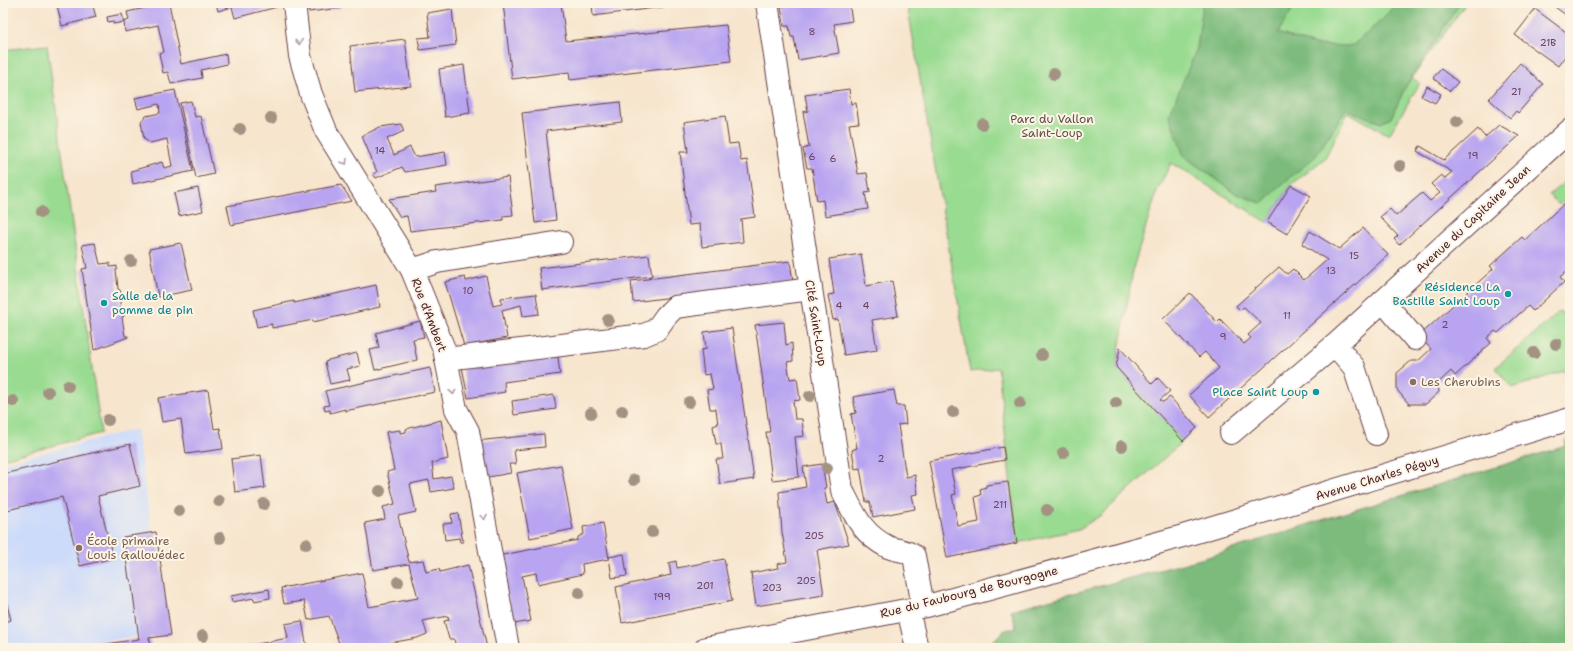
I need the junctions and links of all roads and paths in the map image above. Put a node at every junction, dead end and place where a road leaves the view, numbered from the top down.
1 (294, 3) edge
2 (767, 3) edge
3 (1570, 130) edge
4 (561, 242) dead end
5 (412, 270) junction
6 (811, 289) junction
7 (1383, 301) junction
8 (1415, 339) dead end
9 (1335, 345) junction
10 (446, 359) junction
11 (1570, 419) edge
12 (1231, 433) dead end
13 (1376, 434) dead end
14 (1183, 536) joint
15 (916, 608) junction
16 (508, 648) edge
17 (706, 648) edge
18 (917, 648) edge

1 -> 5 street, Rue d'Ambert
2 - 6 street, Cité Saint-Loup
3 - 7 street, Avenue du Capitaine Jean
4 - 5 street
5 - 10 street, Rue d'Ambert
6 - 10 street
6 - 15 street, Cité Saint-Loup
7 - 8 street
7 - 9 street, Avenue du Capitaine Jean
9 - 12 street, Avenue du Capitaine Jean
9 - 13 street
10 -> 16 street, Rue d'Ambert
11 - 14 street, Avenue Charles Péguy
14 - 15 street, Rue du Faubourg de Bourgogne
15 - 17 street, Rue du Faubourg de Bourgogne
15 - 18 street, Cité Saint-Loup

